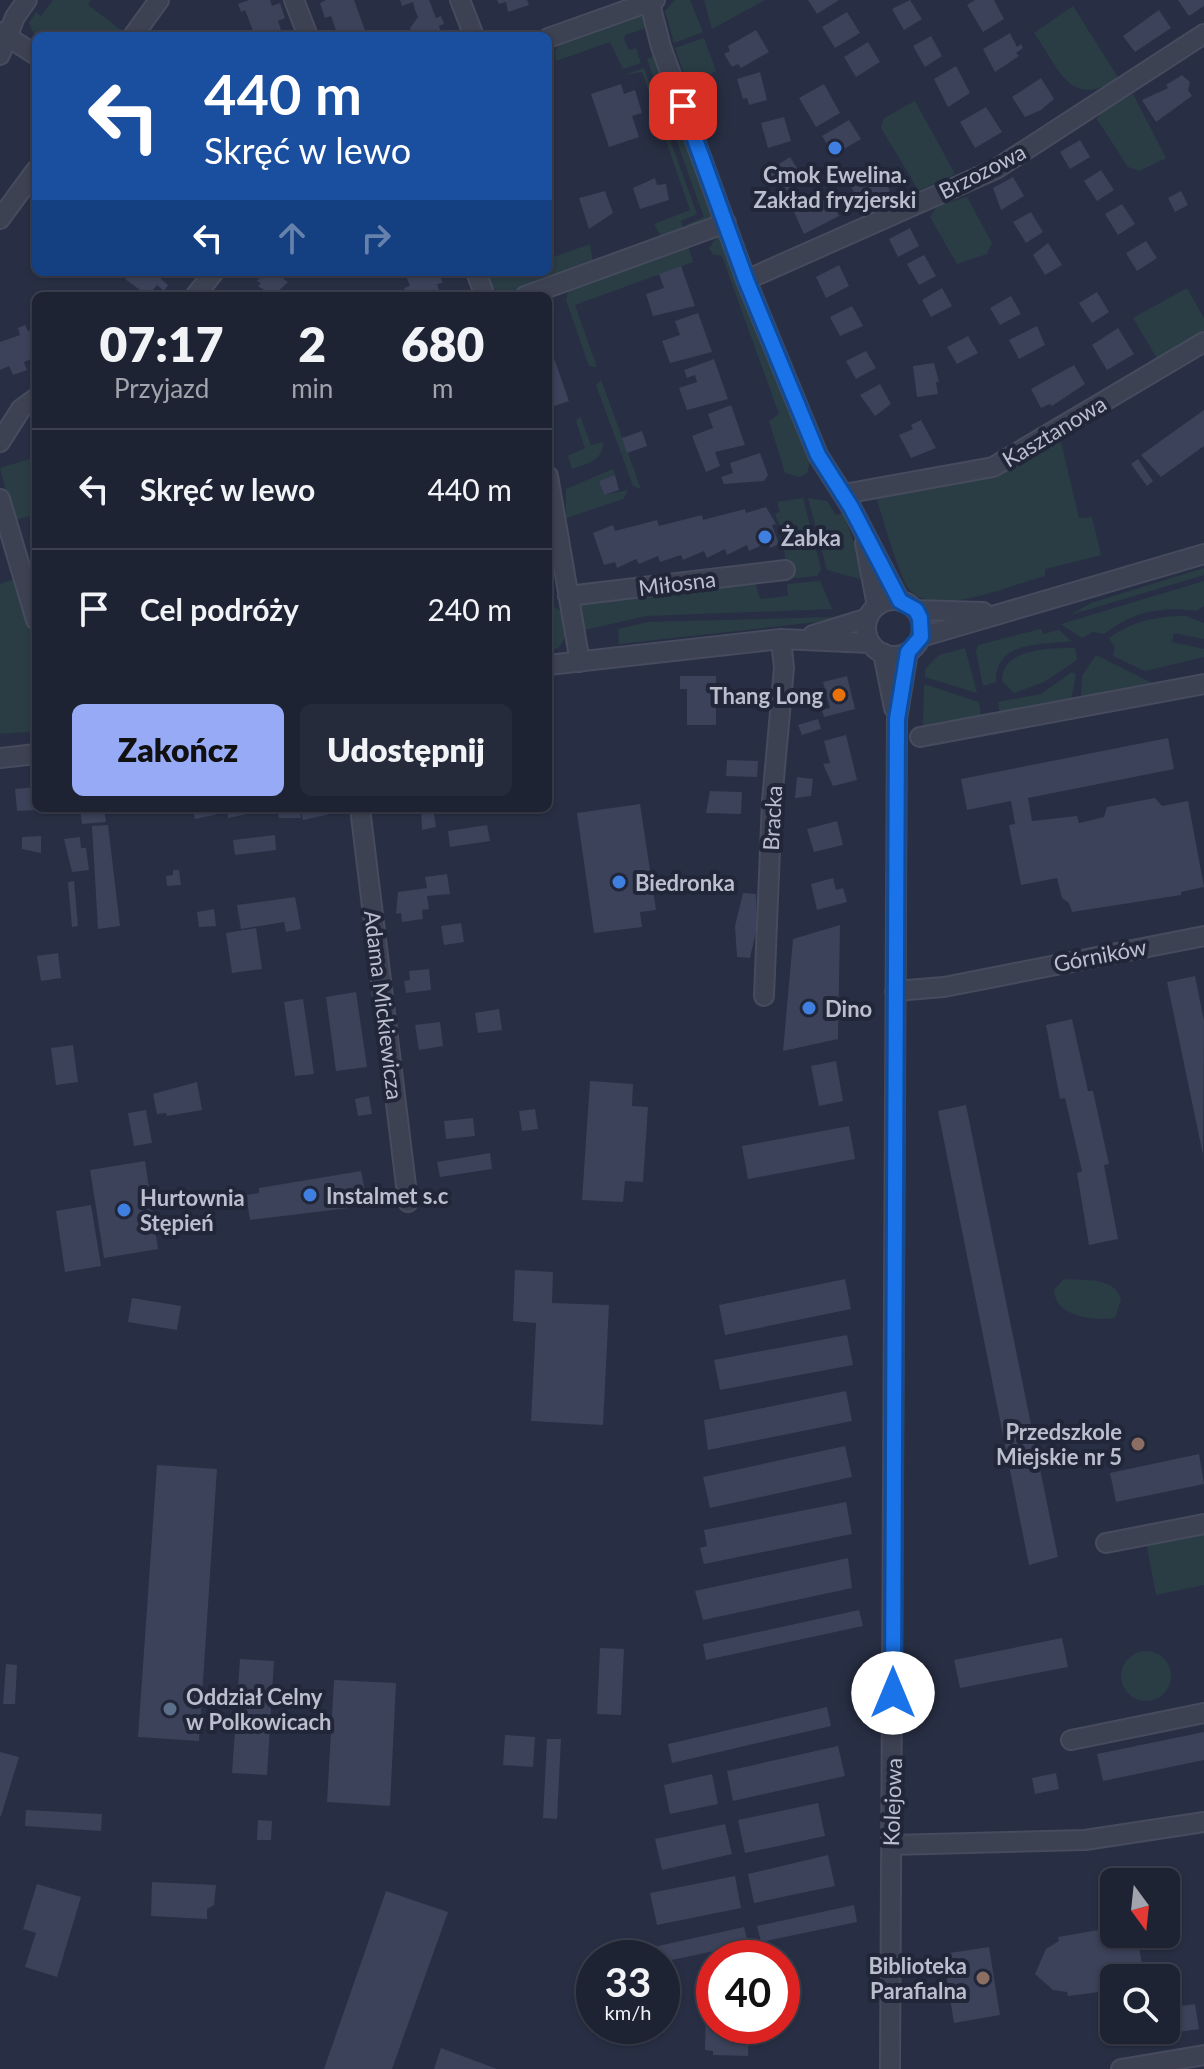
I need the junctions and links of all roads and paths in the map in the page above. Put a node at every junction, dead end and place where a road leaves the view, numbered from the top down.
1 (27, 0) edge
2 (159, 0) edge
3 (294, 0) edge
4 (460, 0) edge
5 (651, 1) edge
6 (612, 7) edge
7 (136, 32) edge
8 (306, 32) edge
9 (472, 32) edge
10 (4, 34) edge
11 (1204, 34) edge
12 (552, 36) edge
13 (32, 52) edge
14 (0, 55) edge
15 (32, 175) edge
16 (0, 219) edge
17 (726, 223) junction
18 (211, 276) edge
19 (746, 280) junction
20 (198, 292) edge
21 (536, 292) edge
22 (1204, 342) edge
23 (32, 401) edge
24 (0, 442) edge
25 (844, 494) junction
26 (0, 499) edge
27 (552, 499) edge
28 (863, 528) junction
29 (1204, 554) edge
30 (785, 570) dead end
31 (568, 596) junction
32 (908, 605) junction
33 (32, 607) edge
34 (872, 612) junction
35 (1002, 612) junction
36 (921, 637) junction
37 (790, 639) junction
38 (877, 648) junction
39 (908, 652) junction
40 (580, 662) junction
41 (552, 665) edge
42 (1204, 684) edge
43 (897, 719) junction
44 (920, 737) dead end
45 (32, 754) edge
46 (0, 758) edge
47 (360, 812) edge
48 (1204, 936) edge
49 (895, 991) junction
50 (764, 996) dead end
51 (408, 1202) dead end
52 (1204, 1524) edge
53 (1106, 1543) dead end
54 (1204, 1713) edge
55 (1071, 1740) dead end
56 (1204, 1822) edge
57 (891, 1845) junction
58 (1204, 2055) edge
59 (890, 2069) edge
60 (1121, 2069) edge

1 - 10 street
2 - 7 street
3 - 8 street
4 - 9 street
5 - 6 street
5 - 17 street
6 - 12 street
10 - 13 street
10 - 14 street
11 - 19 street, Brzozowa
15 - 16 street
17 - 19 street
17 - 21 street
18 - 20 street
19 - 25 street
22 - 25 street, Kasztanowa
23 - 24 street
25 - 28 street
26 - 33 street
27 - 31 street
28 - 32 street
28 - 34 street
29 - 35 street
30 - 31 street, Miłosna
31 - 40 street
32 - 34 street
32 - 35 street
32 - 36 street
34 - 37 street
34 - 38 street
35 - 36 street
36 - 39 street
37 - 38 street
37 - 40 street
37 - 50 street, Bracka
38 - 39 street
38 - 43 street, Kolejowa
39 - 43 street, Kolejowa
40 - 41 street
42 - 44 street
43 - 49 street, Kolejowa
45 - 46 street
47 - 51 street, Adama Mickiewicza
48 - 49 street, Górników
49 - 57 street, Kolejowa
52 - 53 street
54 - 55 street
56 - 57 street
57 - 59 street, Kolejowa
58 - 60 street

